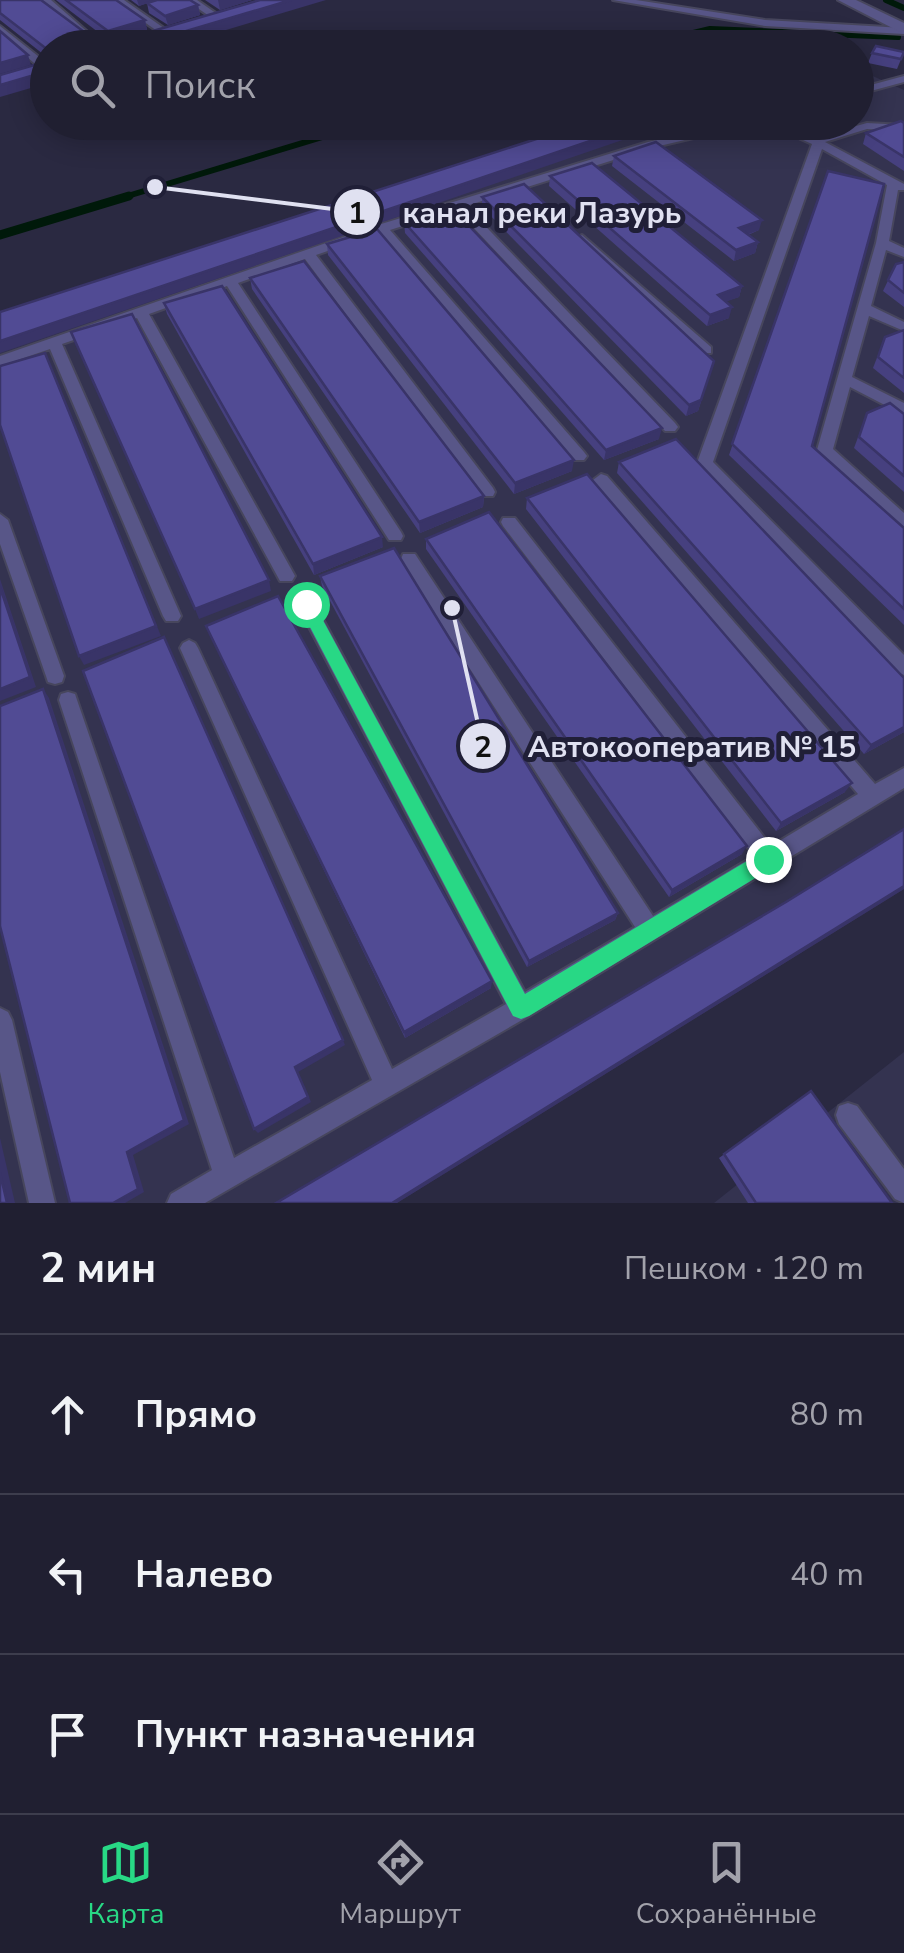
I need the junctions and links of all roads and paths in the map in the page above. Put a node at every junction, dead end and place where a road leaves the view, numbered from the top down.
1 (44, 0) edge
2 (118, 0) edge
3 (192, 0) edge
4 (618, 0) edge
5 (844, 0) edge
6 (232, 11) edge
7 (214, 16) junction
8 (197, 21) edge
9 (180, 26) edge
10 (0, 28) edge
11 (80, 30) edge
12 (162, 30) edge
13 (166, 30) edge
14 (904, 30) edge
15 (30, 52) edge
16 (904, 80) edge
17 (874, 88) edge
18 (874, 126) edge
19 (904, 128) edge
20 (670, 140) edge
21 (819, 140) joint
22 (652, 144) junction
23 (668, 156) edge
24 (588, 164) junction
25 (602, 176) edge
26 (522, 184) junction
27 (899, 186) edge
28 (536, 197) edge
29 (458, 204) junction
30 (565, 223) edge
31 (382, 228) junction
32 (882, 243) junction
33 (904, 253) edge
34 (308, 254) junction
35 (230, 281) junction
36 (864, 308) junction
37 (141, 312) junction
38 (904, 327) edge
39 (54, 342) junction
40 (706, 350) edge
41 (0, 361) edge
42 (845, 378) junction
43 (904, 410) edge
44 (670, 427) dead end
45 (579, 456) dead end
46 (601, 480) dead end
47 (487, 492) edge
48 (0, 520) edge
49 (509, 522) dead end
50 (904, 523) edge
51 (395, 536) dead end
52 (409, 558) dead end
53 (286, 576) dead end
54 (306, 604) dead end
55 (172, 616) dead end
56 (188, 648) dead end
57 (904, 668) edge
58 (55, 676) dead end
59 (68, 700) dead end
60 (904, 777) edge
61 (872, 796) junction
62 (768, 859) junction
63 (650, 930) junction
64 (521, 1008) junction
65 (0, 1020) edge
66 (386, 1085) junction
67 (848, 1115) dead end
68 (227, 1176) junction
69 (904, 1190) edge
70 (42, 1203) edge
71 (180, 1203) edge

1 - 11 lane
2 - 12 lane
3 - 7 lane
4 - 14 lane
5 - 14 street
6 - 7 lane
7 - 8 lane
9 - 13 lane
10 - 15 lane
16 - 17 lane
18 - 19 lane
20 - 22 lane
21 - 27 lane
21 - 57 lane
22 - 23 lane
22 - 24 lane
24 - 25 lane
24 - 26 lane
26 - 28 lane
26 - 29 lane
27 - 32 lane
29 - 31 lane
29 - 44 lane
30 - 40 lane
31 - 34 lane
31 - 45 lane
32 - 33 lane
32 - 36 lane
34 - 35 lane
34 - 47 lane
35 - 37 lane
35 - 51 lane
36 - 38 lane
36 - 42 lane
37 - 39 lane
37 - 53 lane
39 - 41 lane
39 - 55 lane
42 - 43 lane
42 - 50 lane
46 - 61 lane
48 - 58 lane
49 - 62 lane
52 - 63 lane
54 - 64 lane
56 - 66 lane
59 - 68 lane
60 - 61 lane
61 - 62 lane
62 - 63 lane
63 - 64 lane
64 - 66 lane
65 - 70 lane
66 - 68 lane
67 - 69 lane
68 - 71 lane

